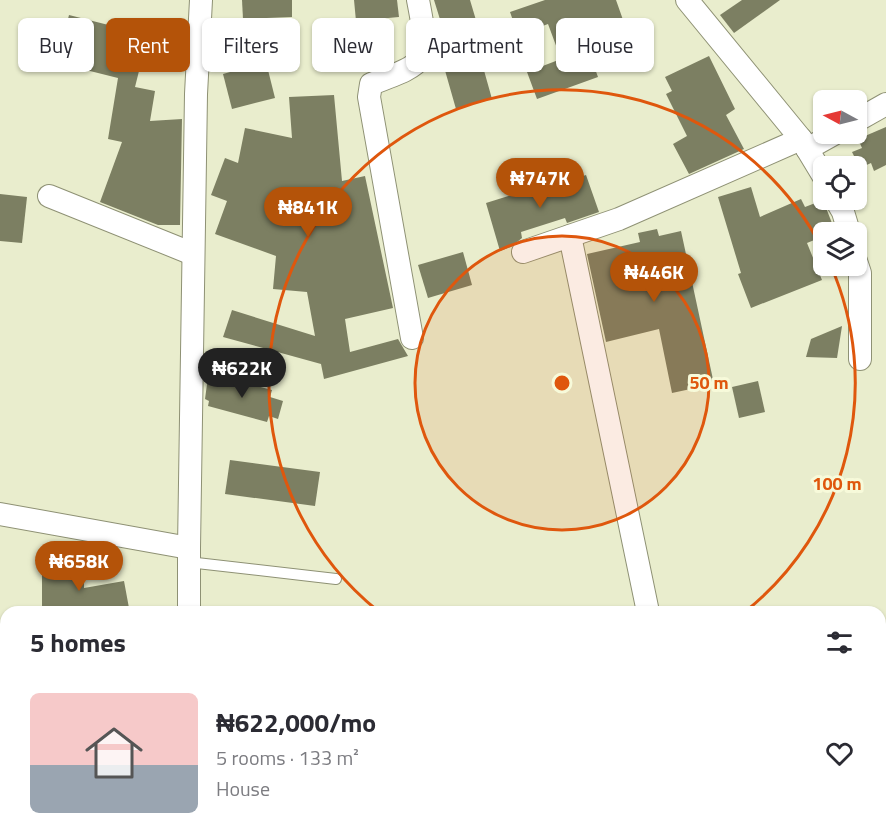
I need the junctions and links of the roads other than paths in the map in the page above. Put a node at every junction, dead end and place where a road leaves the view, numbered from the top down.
1 (201, 0) edge
2 (418, 0) edge
3 (687, 0) edge
4 (886, 104) edge
5 (867, 115) edge
6 (813, 141) edge
7 (804, 144) junction
8 (813, 159) edge
9 (49, 196) dead end
10 (570, 236) junction
11 (523, 252) dead end
12 (193, 254) junction
13 (860, 276) edge
14 (412, 338) dead end
15 (860, 359) dead end
16 (0, 514) edge
17 (188, 555) junction
18 (336, 579) dead end
19 (189, 606) edge
20 (647, 606) edge

1 - 12 street
2 - 14 street
3 - 7 street
4 - 5 street
6 - 7 street
7 - 8 street
7 - 10 street
9 - 12 street
10 - 11 street
10 - 20 street
12 - 17 street
13 - 15 street
16 - 17 street
17 - 18 lane
17 - 19 street

